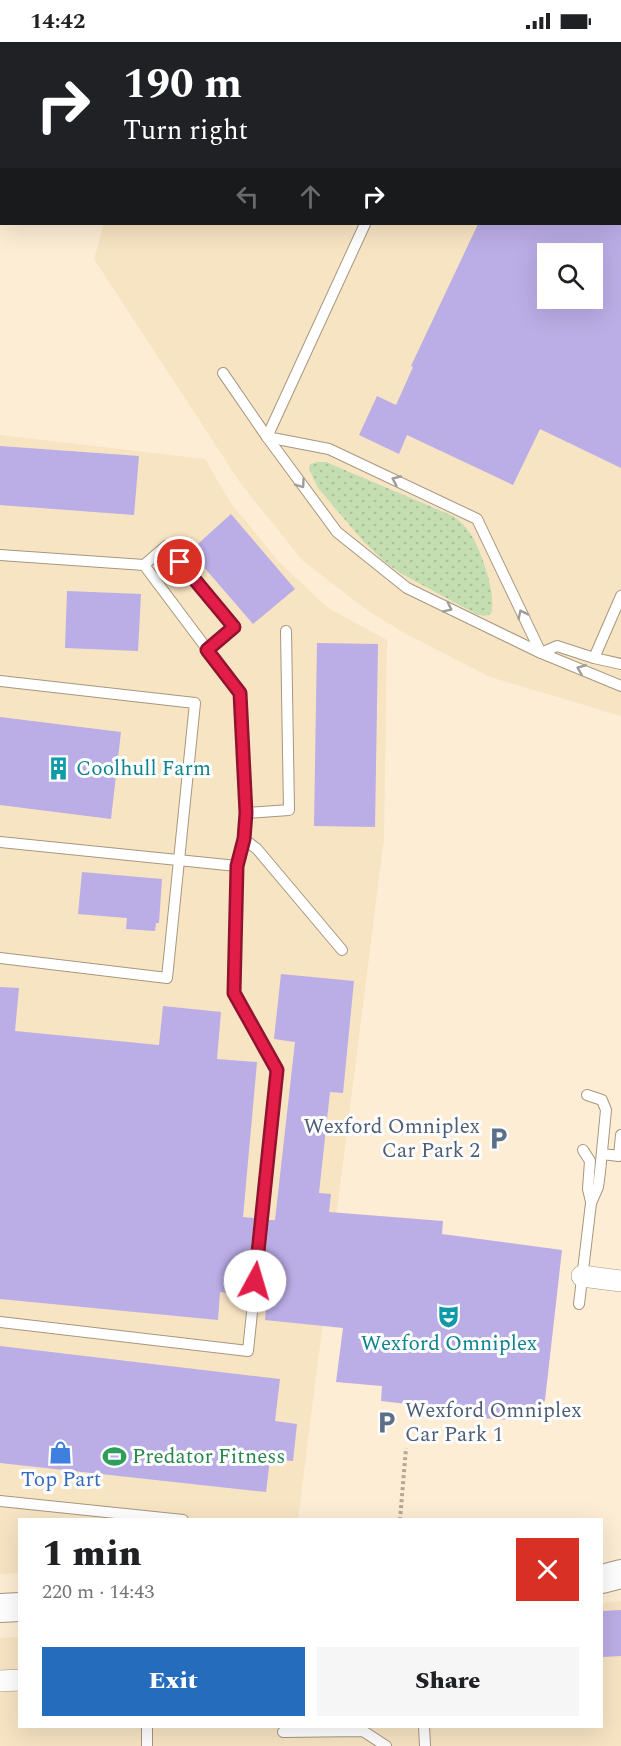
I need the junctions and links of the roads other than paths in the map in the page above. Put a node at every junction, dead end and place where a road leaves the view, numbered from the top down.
1 (365, 225) edge
2 (223, 373) dead end
3 (267, 437) junction
4 (0, 555) edge
5 (144, 565) junction
6 (621, 596) edge
7 (286, 631) dead end
8 (207, 650) junction
9 (541, 653) junction
10 (594, 658) junction
11 (621, 664) edge
12 (0, 681) edge
13 (621, 686) edge
14 (246, 813) junction
15 (244, 839) junction
16 (0, 842) edge
17 (179, 861) junction
18 (237, 866) junction
19 (342, 950) dead end
20 (0, 958) edge
21 (587, 1095) dead end
22 (621, 1136) edge
23 (583, 1150) dead end
24 (602, 1154) junction
25 (591, 1203) junction
26 (582, 1276) junction
27 (621, 1281) edge
28 (579, 1304) dead end
29 (0, 1322) edge
30 (0, 1501) edge
31 (164, 1518) edge
32 (621, 1574) edge
33 (603, 1579) edge
34 (18, 1607) edge
35 (0, 1608) edge
36 (18, 1680) edge
37 (0, 1681) edge
38 (147, 1728) edge
39 (424, 1728) edge
40 (282, 1732) dead end
41 (147, 1746) edge
42 (386, 1746) edge
43 (424, 1746) edge

1 - 3 lane
2 - 3 lane
3 -> 9 lane
9 -> 3 lane
4 - 5 lane
5 - 8 lane
5 - 8 lane
6 - 10 lane
7 - 14 lane
8 - 14 lane
9 - 10 lane
13 -> 9 lane
10 - 11 lane
12 - 17 lane
14 - 15 lane
15 - 18 lane
15 - 19 lane
16 - 17 lane
17 - 18 lane
17 - 20 lane
18 - 29 lane
21 - 24 lane
22 - 24 lane
23 - 25 lane
24 - 25 lane
25 - 26 lane
26 - 27 street
26 - 28 lane
30 - 31 lane
32 - 33 main road
34 - 35 main road
36 - 37 street
38 - 41 lane
39 - 43 lane
40 - 42 lane

